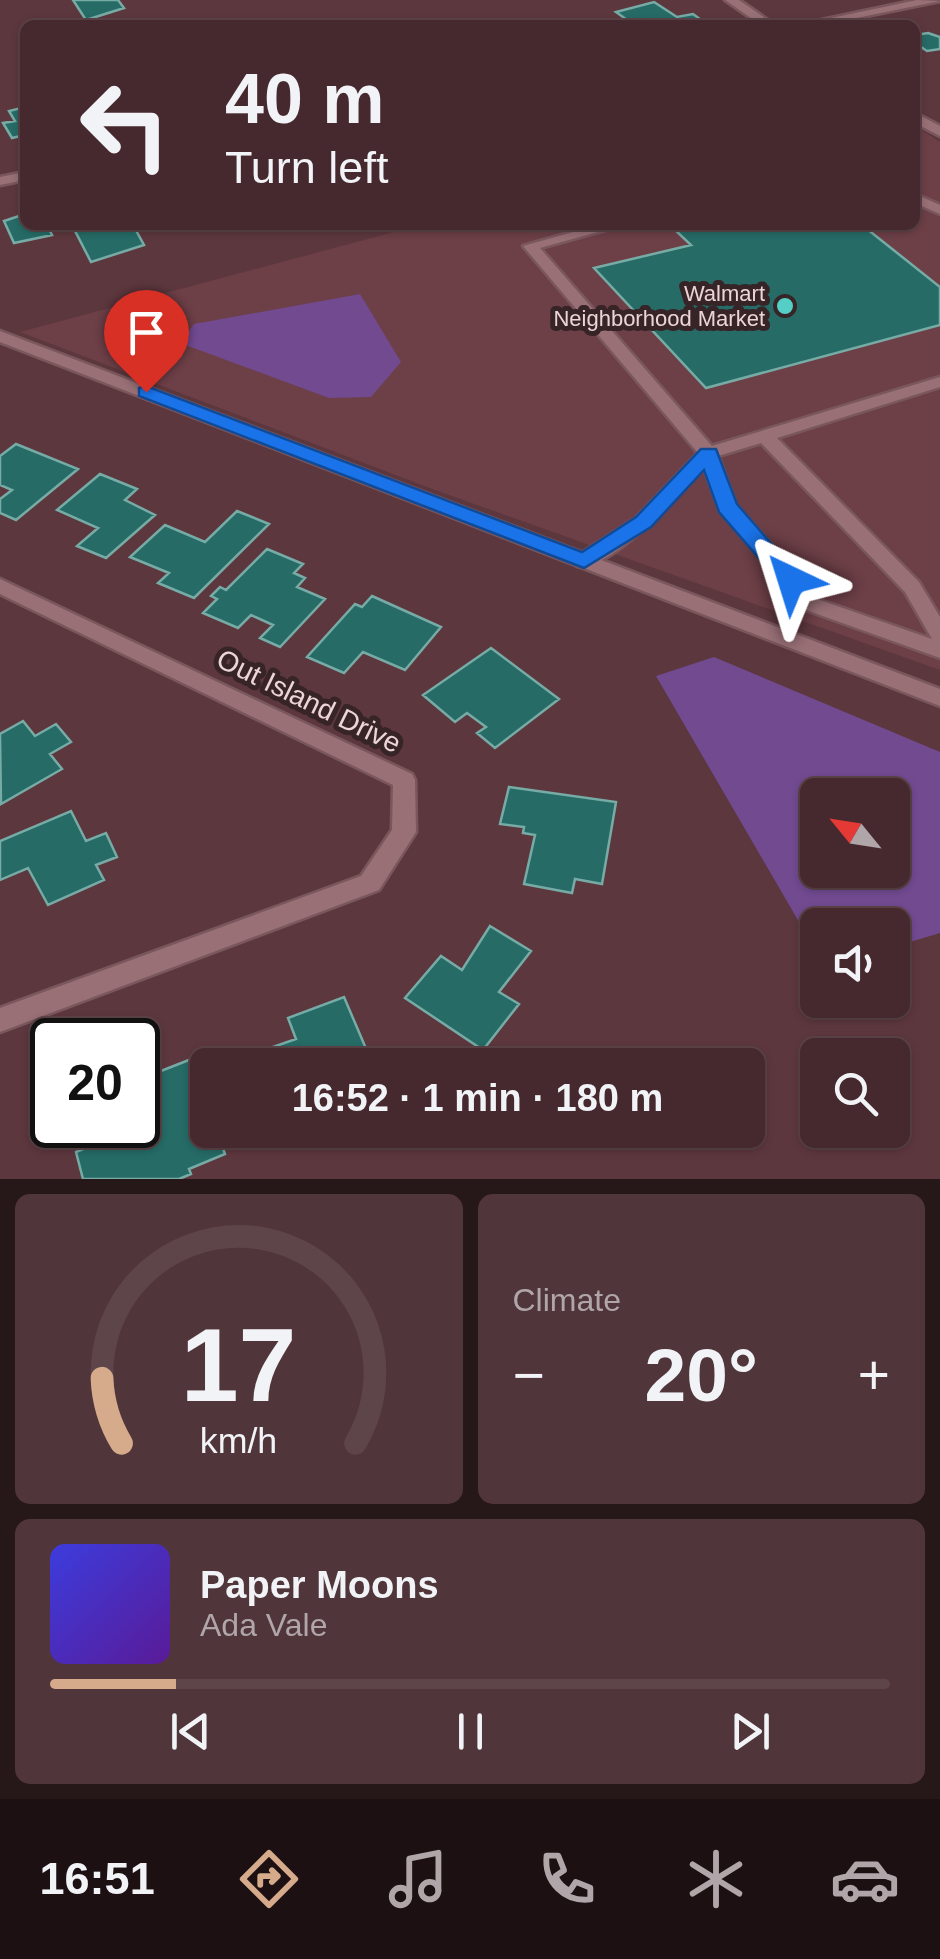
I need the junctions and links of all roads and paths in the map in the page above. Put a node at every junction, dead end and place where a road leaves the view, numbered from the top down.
1 (731, 0) edge
2 (935, 0) edge
3 (761, 20) edge
4 (830, 20) edge
5 (596, 230) edge
6 (0, 336) edge
7 (940, 382) edge
8 (765, 436) junction
9 (708, 453) junction
10 (584, 561) junction
11 (0, 586) edge
12 (940, 635) edge
13 (940, 650) edge
14 (940, 698) edge
15 (0, 1020) edge

1 - 3 street
2 - 4 street
5 - 9 street
6 - 10 street
7 - 8 street
8 - 9 street
8 - 12 street
9 - 10 street
9 - 13 street
10 - 14 street
11 - 15 street, Out Island Drive

